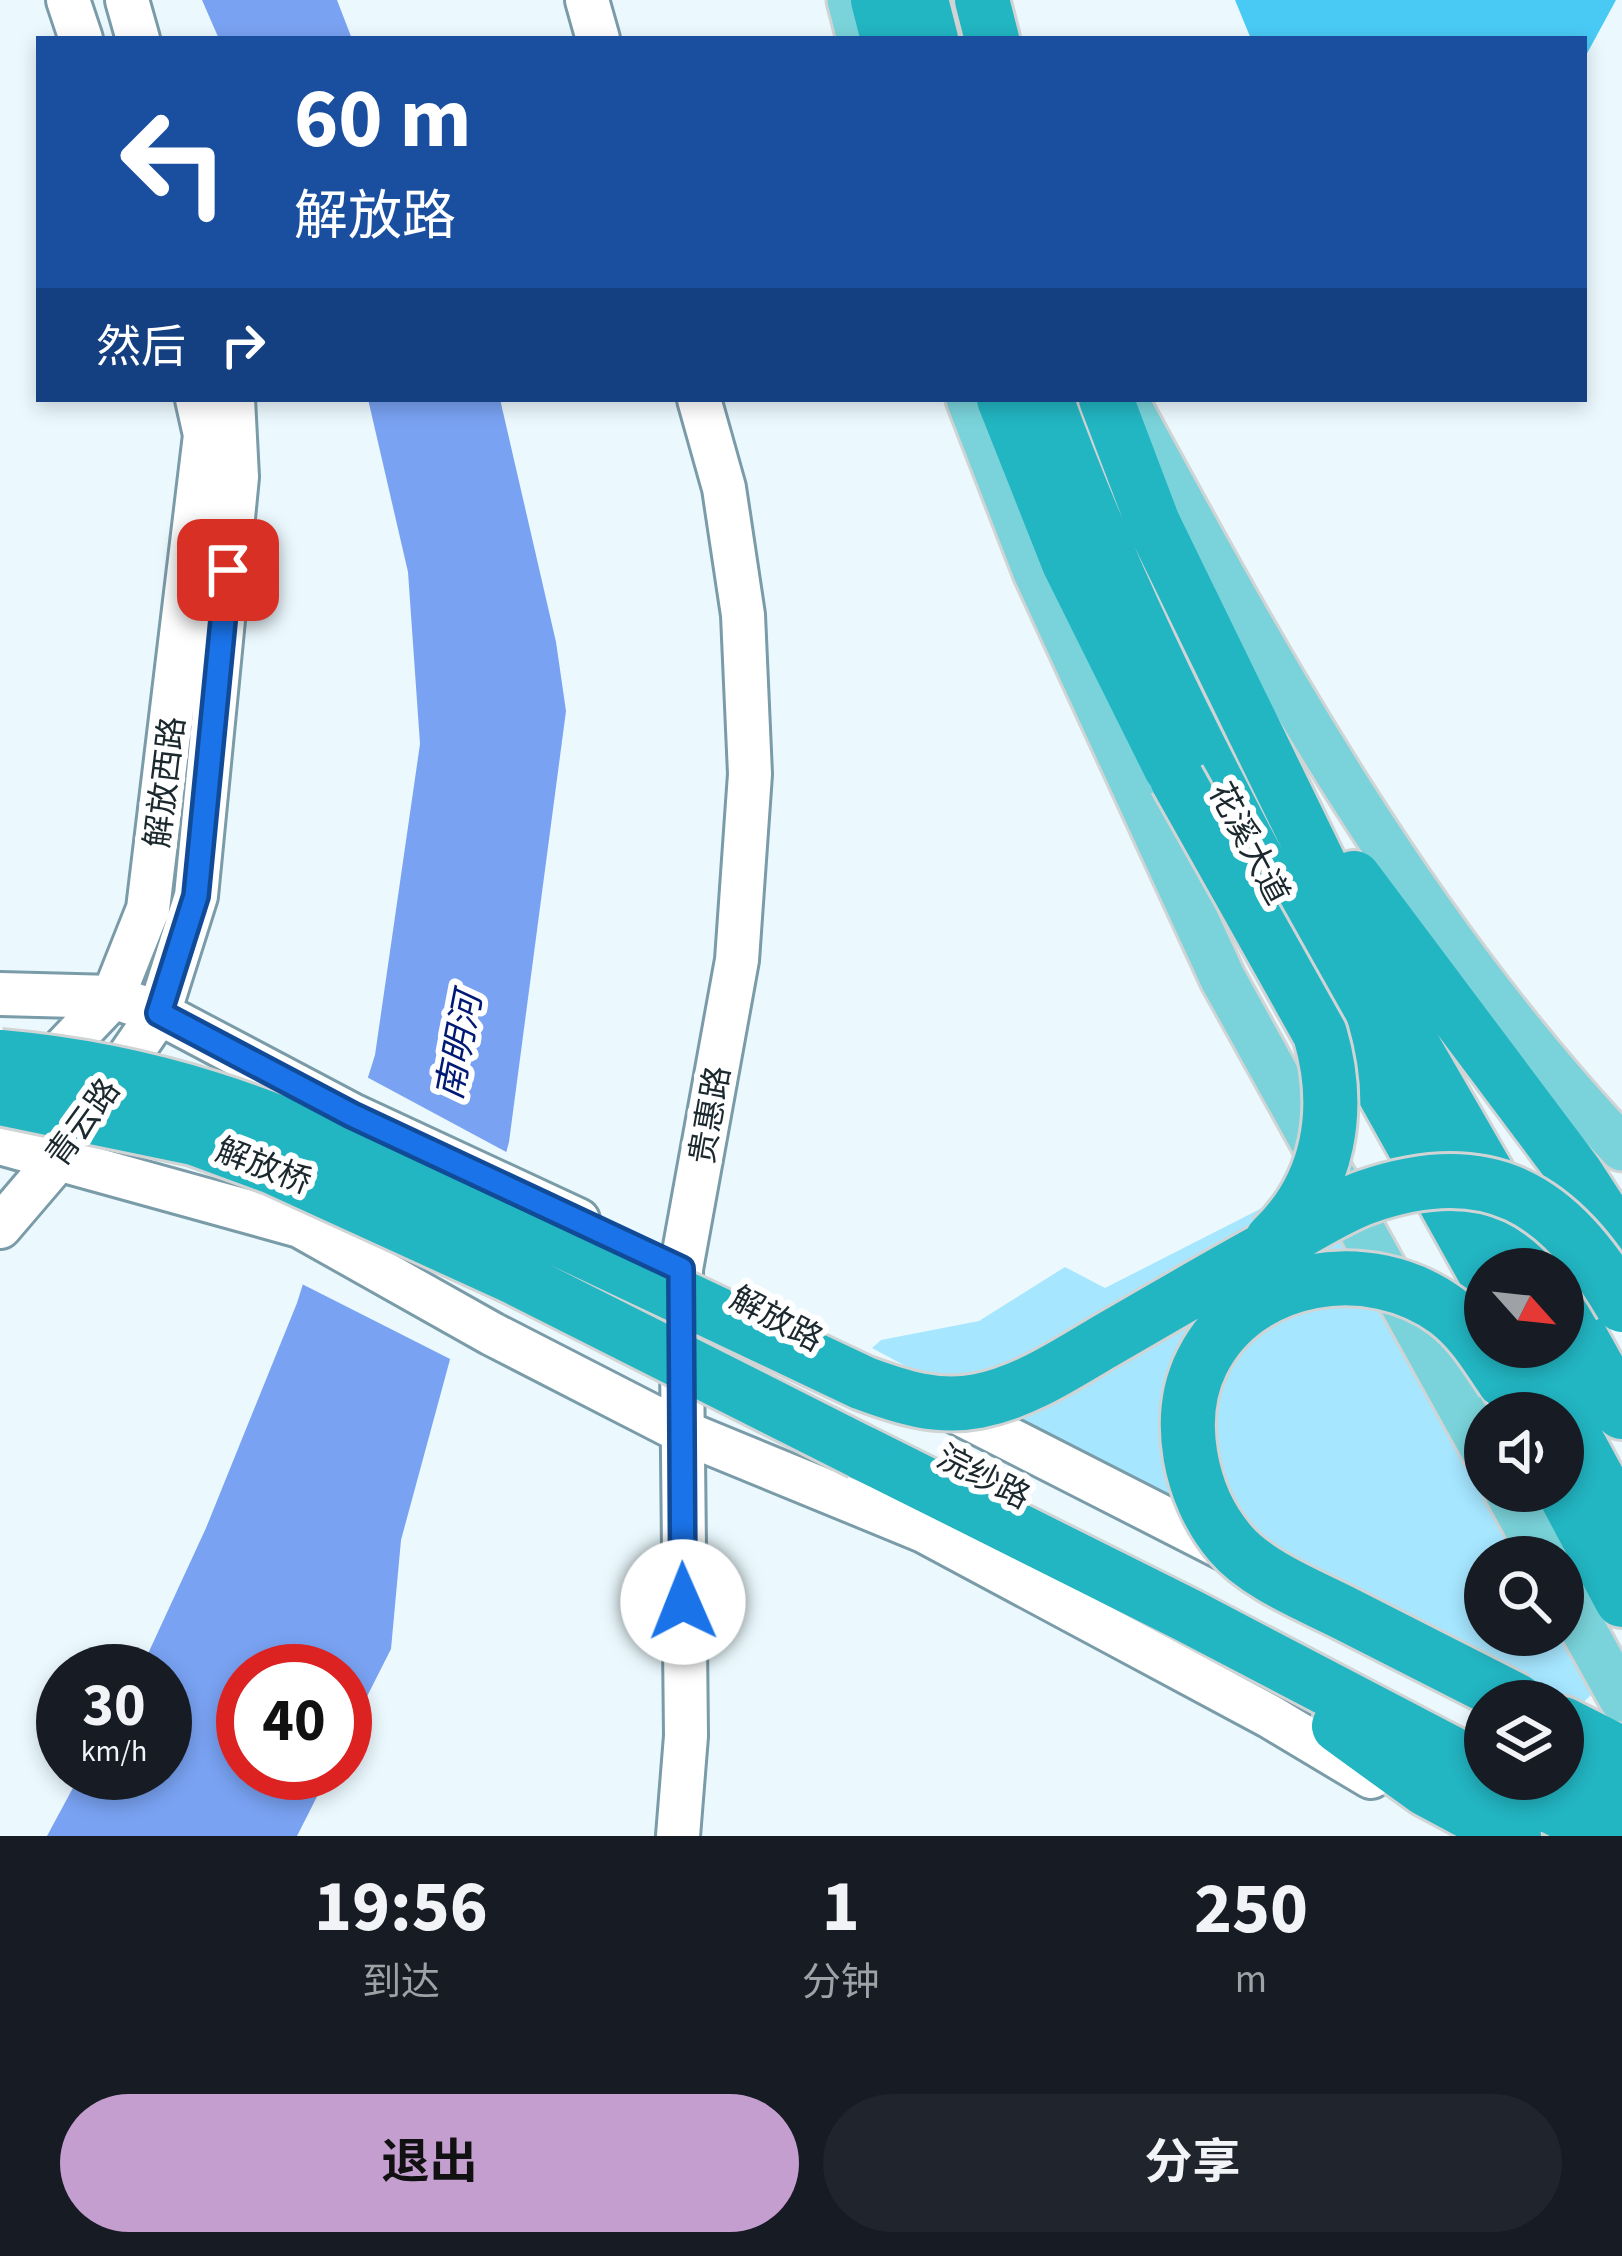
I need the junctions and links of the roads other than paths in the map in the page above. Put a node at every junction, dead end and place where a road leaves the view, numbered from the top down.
1 (68, 0) edge
2 (127, 0) edge
3 (587, 0) edge
4 (850, 0) edge
5 (878, 0) edge
6 (921, 0) edge
7 (982, 0) edge
8 (80, 36) edge
9 (137, 36) edge
10 (597, 36) edge
11 (859, 36) edge
12 (887, 36) edge
13 (930, 36) edge
14 (991, 36) edge
15 (198, 402) edge
16 (233, 402) edge
17 (700, 402) edge
18 (970, 402) edge
19 (1005, 402) edge
20 (1047, 402) edge
21 (1107, 402) edge
22 (1127, 402) edge
23 (1266, 753) junction
24 (0, 994) edge
25 (113, 997) junction
26 (159, 1013) junction
27 (0, 1057) edge
28 (0, 1098) edge
29 (0, 1116) edge
30 (0, 1144) edge
31 (1622, 1148) edge
32 (59, 1158) junction
33 (377, 1166) junction
34 (483, 1221) joint
35 (0, 1227) edge
36 (1622, 1245) edge
37 (1471, 1248) edge
38 (1530, 1248) edge
39 (1257, 1254) junction
40 (681, 1269) junction
41 (514, 1277) joint
42 (1622, 1305) edge
43 (1584, 1344) edge
44 (1517, 1380) edge
45 (1622, 1412) edge
46 (1464, 1414) edge
47 (683, 1432) junction
48 (1584, 1454) edge
49 (1584, 1498) edge
50 (1575, 1512) edge
51 (1622, 1525) edge
52 (1622, 1548) edge
53 (1622, 1600) edge
54 (1187, 1615) junction
55 (1584, 1631) edge
56 (1476, 1680) edge
57 (1494, 1680) edge
58 (1622, 1699) edge
59 (1622, 1716) edge
60 (1464, 1719) edge
61 (1584, 1724) edge
62 (1584, 1735) edge
63 (1622, 1754) edge
64 (1464, 1761) edge
65 (1584, 1781) edge
66 (1539, 1800) edge
67 (1622, 1800) edge
68 (678, 1836) edge
69 (1471, 1836) edge
70 (1514, 1836) edge
71 (1608, 1836) edge

1 - 8 street
2 - 9 street
3 - 10 street
4 - 11 main road
5 - 12 highway
6 - 13 highway
7 - 14 highway
15 - 25 street, 解放西路
16 - 26 street, 解放西路
17 - 40 street, 贵惠路
18 - 46 main road
19 - 39 highway, bridge
20 - 37 highway, 花溪大道
21 - 23 highway, 花溪大道
22 - 31 main road
23 - 36 highway
23 - 38 highway, 花溪大道
24 - 25 street, 解放路
25 - 26 street, 解放路
25 - 29 street, 解放西路
26 - 32 street, 青云路
26 - 40 street, 解放路
27 - 33 highway, 解放桥, bridge
28 - 41 highway, 解放桥, bridge
30 - 32 street
32 - 35 street, 青云路
32 - 47 street
33 - 34 highway, 解放桥, bridge
33 - 39 highway, bridge
34 - 60 highway, 浣纱路
39 - 42 highway, bridge
40 - 47 street, 贵惠路
40 - 57 street, 解放路
41 - 54 highway, 浣纱路, bridge
43 - 45 highway
44 - 56 highway, bridge
47 - 68 street, 贵惠路
47 - 69 street
48 - 51 highway
49 - 52 highway
50 - 53 highway
54 - 64 highway, 浣纱路
54 - 70 highway
55 - 58 main road
59 - 61 street
62 - 63 highway
65 - 67 highway
66 - 71 highway

